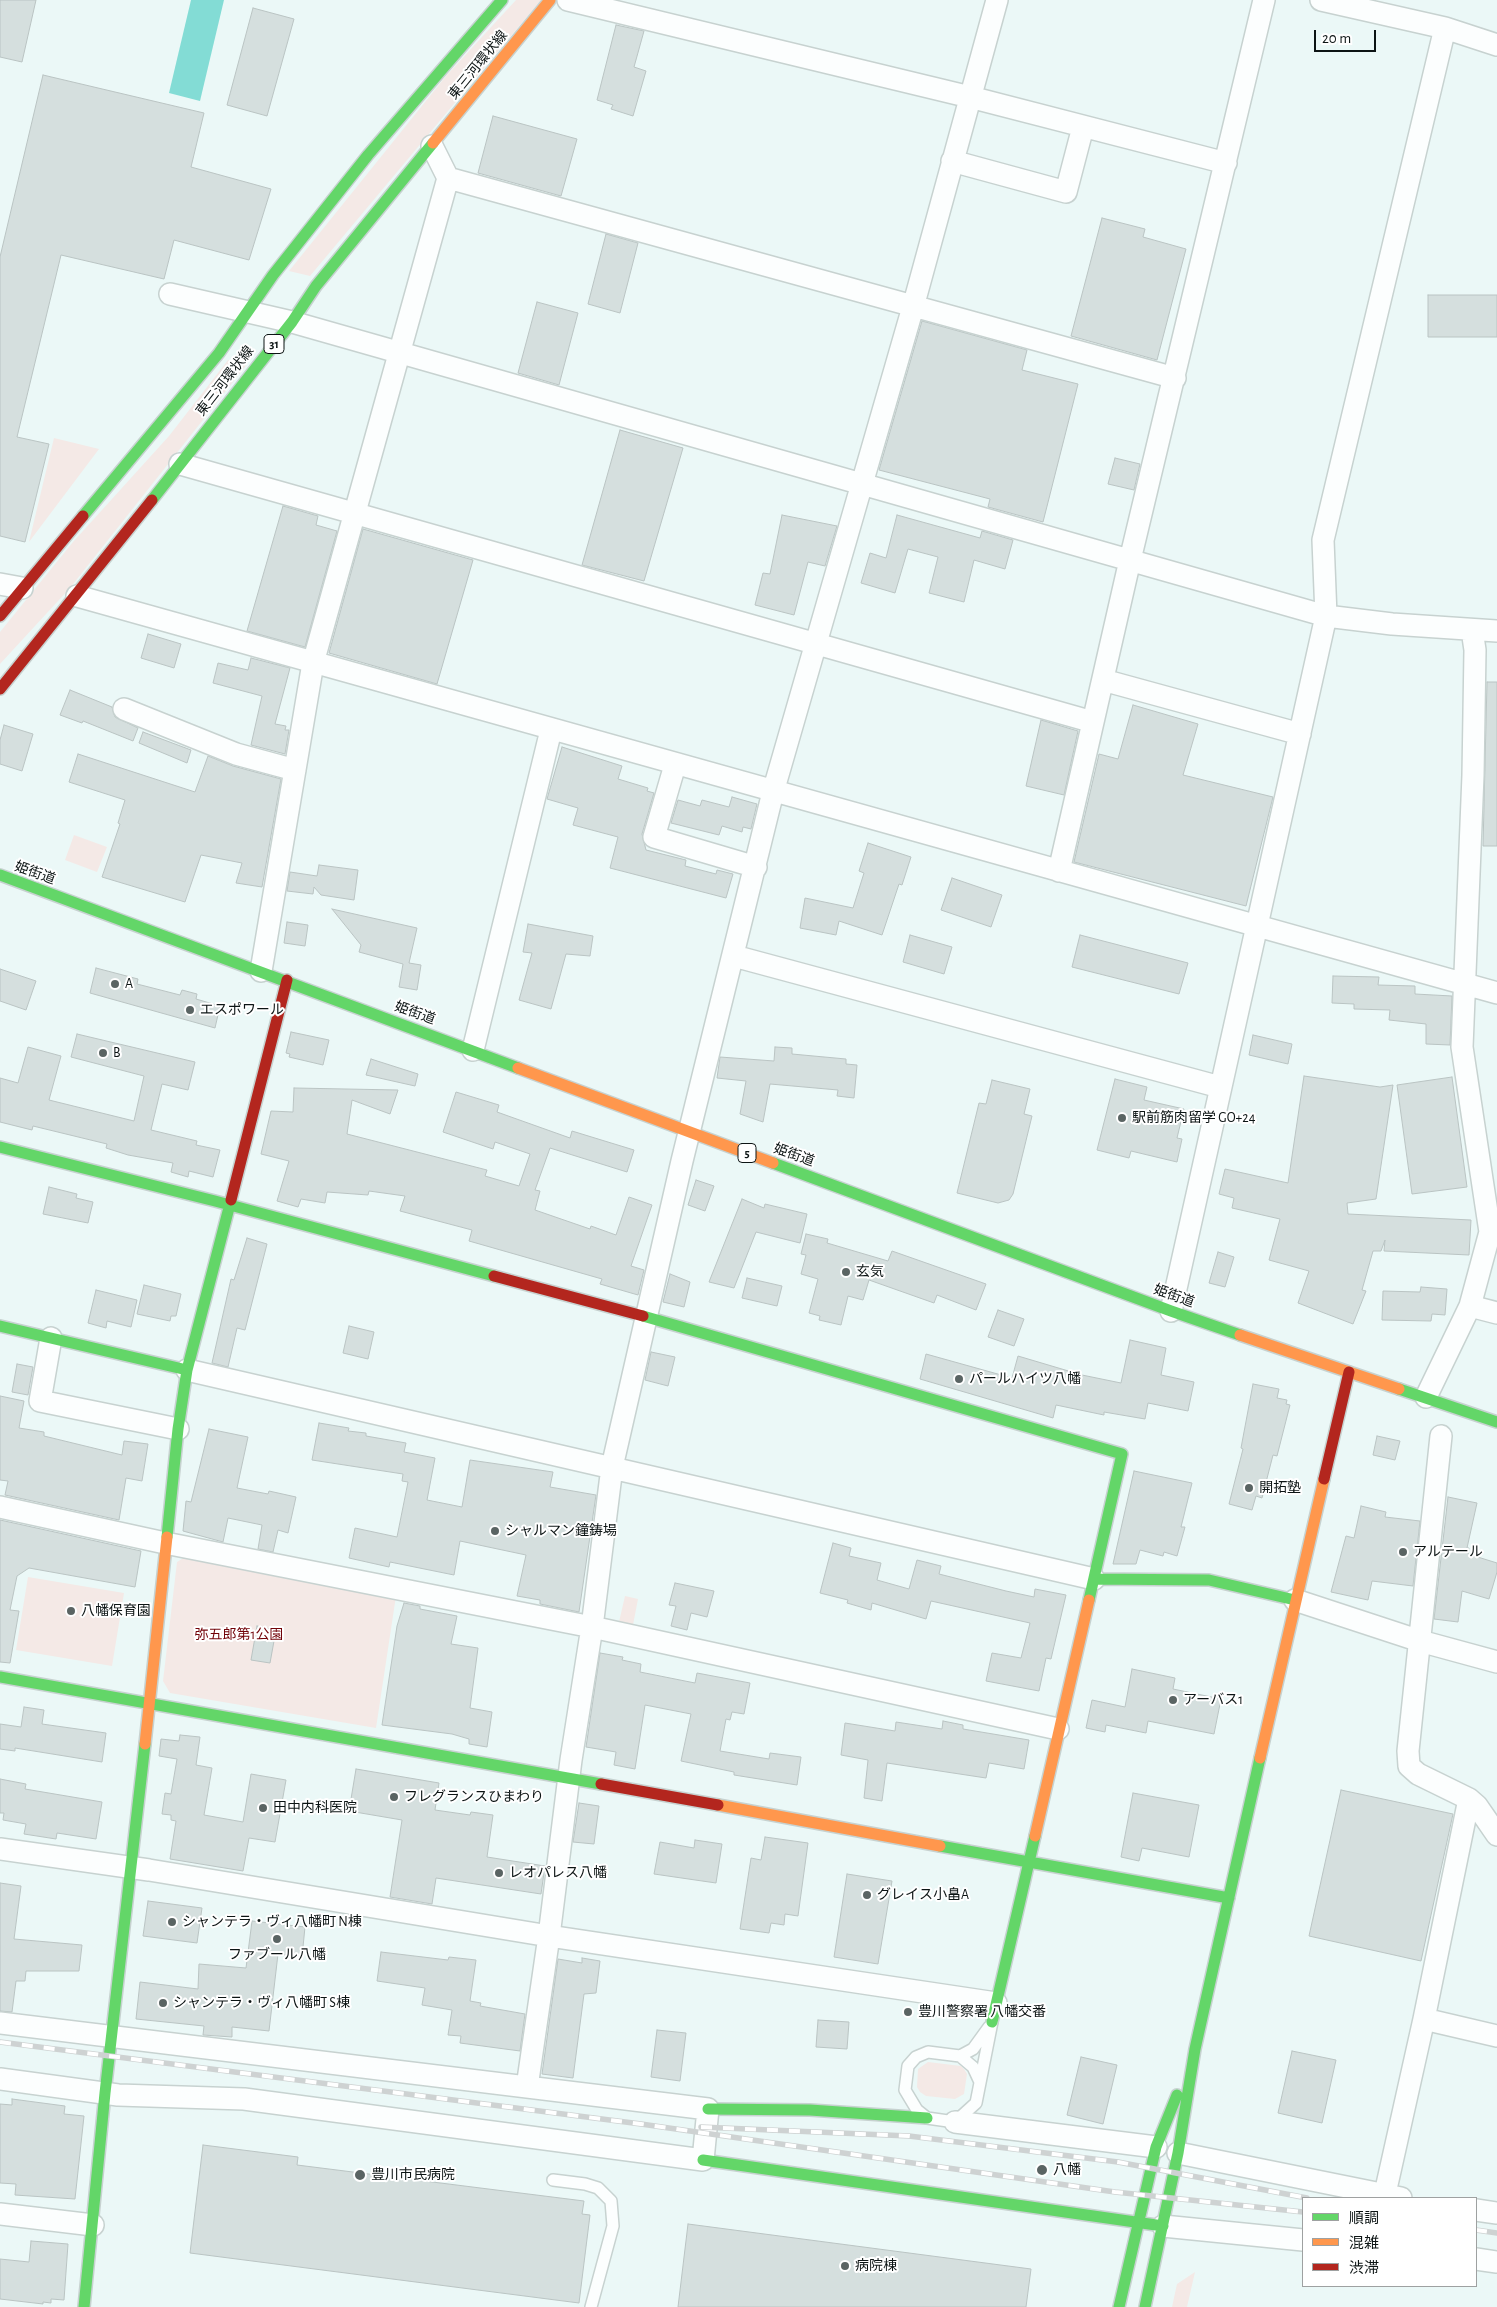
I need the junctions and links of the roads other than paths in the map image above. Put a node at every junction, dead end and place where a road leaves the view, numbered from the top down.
1 (502, 0) edge
2 (550, 0) edge
3 (568, 0) edge
4 (997, 0) edge
5 (1264, 0) edge
6 (1321, 0) edge
7 (1445, 28) junction
8 (1497, 45) edge
9 (970, 97) junction
10 (1083, 127) junction
11 (432, 146) junction
12 (952, 161) junction
13 (1226, 163) junction
14 (448, 178) junction
15 (170, 294) dead end
16 (913, 307) junction
17 (247, 313) junction
18 (292, 322) junction
19 (399, 353) junction
20 (1175, 378) junction
21 (180, 464) junction
22 (860, 484) junction
23 (354, 514) junction
24 (1130, 560) junction
25 (0, 584) edge
26 (22, 588) junction
27 (77, 596) junction
28 (0, 616) edge
29 (1326, 616) junction
30 (1472, 630) junction
31 (1497, 630) edge
32 (817, 642) junction
33 (313, 663) junction
34 (1102, 680) junction
35 (0, 688) edge
36 (124, 709) dead end
37 (1093, 722) junction
38 (551, 730) junction
39 (1300, 734) junction
40 (675, 764) junction
41 (295, 770) junction
42 (773, 792) junction
43 (756, 866) junction
44 (1059, 871) junction
45 (0, 876) edge
46 (1259, 926) junction
47 (734, 956) junction
48 (261, 971) junction
49 (287, 980) junction
50 (1465, 983) junction
51 (1497, 993) edge
52 (473, 1050) junction
53 (1220, 1088) junction
54 (690, 1132) junction
55 (0, 1147) edge
56 (228, 1205) junction
57 (1470, 1306) junction
58 (1171, 1311) junction
59 (1497, 1314) edge
60 (647, 1317) junction
61 (0, 1326) edge
62 (51, 1338) junction
63 (187, 1370) junction
64 (1349, 1372) junction
65 (1426, 1398) junction
66 (1497, 1422) edge
67 (178, 1429) junction
68 (1442, 1436) dead end
69 (612, 1467) junction
70 (0, 1507) edge
71 (165, 1543) junction
72 (1094, 1579) junction
73 (1295, 1600) junction
74 (592, 1627) junction
75 (1420, 1641) junction
76 (1497, 1662) edge
77 (0, 1677) edge
78 (148, 1702) junction
79 (1058, 1730) junction
80 (568, 1779) junction
81 (1469, 1799) junction
82 (1497, 1834) edge
83 (0, 1849) edge
84 (1029, 1860) junction
85 (132, 1868) junction
86 (1229, 1898) junction
87 (549, 1936) junction
88 (994, 2013) junction
89 (1424, 2019) junction
90 (0, 2023) edge
91 (1497, 2036) edge
92 (112, 2037) junction
93 (1195, 2049) junction
94 (960, 2056) junction
95 (0, 2078) edge
96 (980, 2082) junction
97 (527, 2087) junction
98 (105, 2093) junction
99 (708, 2109) junction
100 (927, 2118) junction
101 (955, 2122) junction
102 (1156, 2147) junction
103 (1178, 2153) junction
104 (703, 2160) junction
105 (553, 2180) dead end
106 (1390, 2197) edge
107 (1477, 2210) edge
108 (1497, 2213) edge
109 (0, 2214) edge
110 (1139, 2223) junction
111 (93, 2225) junction
112 (1163, 2226) junction
113 (1302, 2240) edge
114 (1477, 2259) edge
115 (1497, 2262) edge
116 (84, 2307) edge
117 (591, 2307) edge
118 (1119, 2307) edge
119 (1145, 2307) edge

1 - 17 street, 東三河環状線
2 - 11 street, 東三河環状線 / 31
3 - 9 street
4 - 9 street
5 - 13 street
6 - 7 street
7 - 8 street
7 - 29 street
9 - 10 street
9 - 12 street
10 - 12 street
10 - 13 street
11 - 14 street
11 - 18 street, 東三河環状線 / 31
12 - 16 street
13 - 20 street
14 - 16 street
14 - 19 street
15 - 17 street
16 - 20 street
16 - 22 street
17 - 18 street
17 - 26 street, 東三河環状線
18 - 19 street
18 - 21 street, 東三河環状線 / 31
19 - 22 street
19 - 23 street
20 - 24 street
21 - 23 street
21 - 27 street, 東三河環状線 / 31
22 - 24 street
22 - 32 street
23 - 32 street
23 - 33 street
24 - 29 street
24 - 34 street
25 - 26 street
26 - 28 street, 東三河環状線
27 - 33 street
27 - 35 street, 東三河環状線 / 31
29 - 30 street
29 - 39 street
30 - 31 street
30 - 50 street
32 - 37 street
32 - 42 street
33 - 38 street
33 - 41 street
34 - 37 street
34 - 39 street
36 - 41 street
37 - 44 street
38 - 40 street
38 - 52 street
39 - 46 street
40 - 42 street
40 - 43 street
41 - 48 street
42 - 43 street
42 - 44 street
43 - 47 street
44 - 46 street
45 - 48 street, 姫街道 / 5
46 - 50 street
46 - 53 street
47 - 53 street
47 - 54 street
48 - 49 street, 姫街道 / 5
49 - 52 street, 姫街道 / 5
49 - 56 street
50 - 51 street
50 - 57 street
52 - 54 street, 姫街道 / 5
53 - 58 street
54 - 58 street, 姫街道 / 5
54 - 60 street
55 - 56 street
56 - 60 street
56 - 63 street
57 - 59 street
57 - 65 street
58 - 64 street, 姫街道 / 5
60 - 69 street
60 - 72 street
61 - 62 street
62 - 63 street
62 - 67 street
63 - 67 street
63 - 69 street
64 - 65 street, 姫街道 / 5
64 - 73 street
65 - 66 street, 姫街道 / 5
67 - 71 street
68 - 75 street
69 - 72 street
69 - 74 street
70 - 71 street
71 - 74 street
71 - 78 street
72 - 73 street
72 - 79 street
73 - 75 street
73 - 86 street
74 - 79 street
74 - 80 street
75 - 76 street
75 - 81 street
77 - 78 street
78 - 80 street
78 - 85 street
79 - 84 street
80 - 84 street
80 - 87 street
81 - 82 street
81 - 89 street
83 - 85 street
84 - 86 street
84 - 88 street
85 - 87 street
85 - 92 street
86 - 93 street
87 - 88 street
87 - 97 street
88 - 94 lane
88 - 96 lane
89 - 91 street
89 - 106 street
90 - 92 street
92 - 97 street
92 - 98 street
93 - 102 street
93 - 103 street
94 - 96 lane
94 - 100 lane
95 - 98 street
96 - 101 lane
97 - 99 street
98 - 104 street
98 - 111 street
99 - 100 street
99 - 104 street
100 - 101 lane
101 - 102 street
102 - 110 street
103 - 106 street
103 - 112 street
104 - 110 street
105 - 117 lane
107 - 108 street
109 - 111 street
110 - 112 street
110 - 118 street
111 - 116 street
112 - 113 street
112 - 119 street
114 - 115 street

